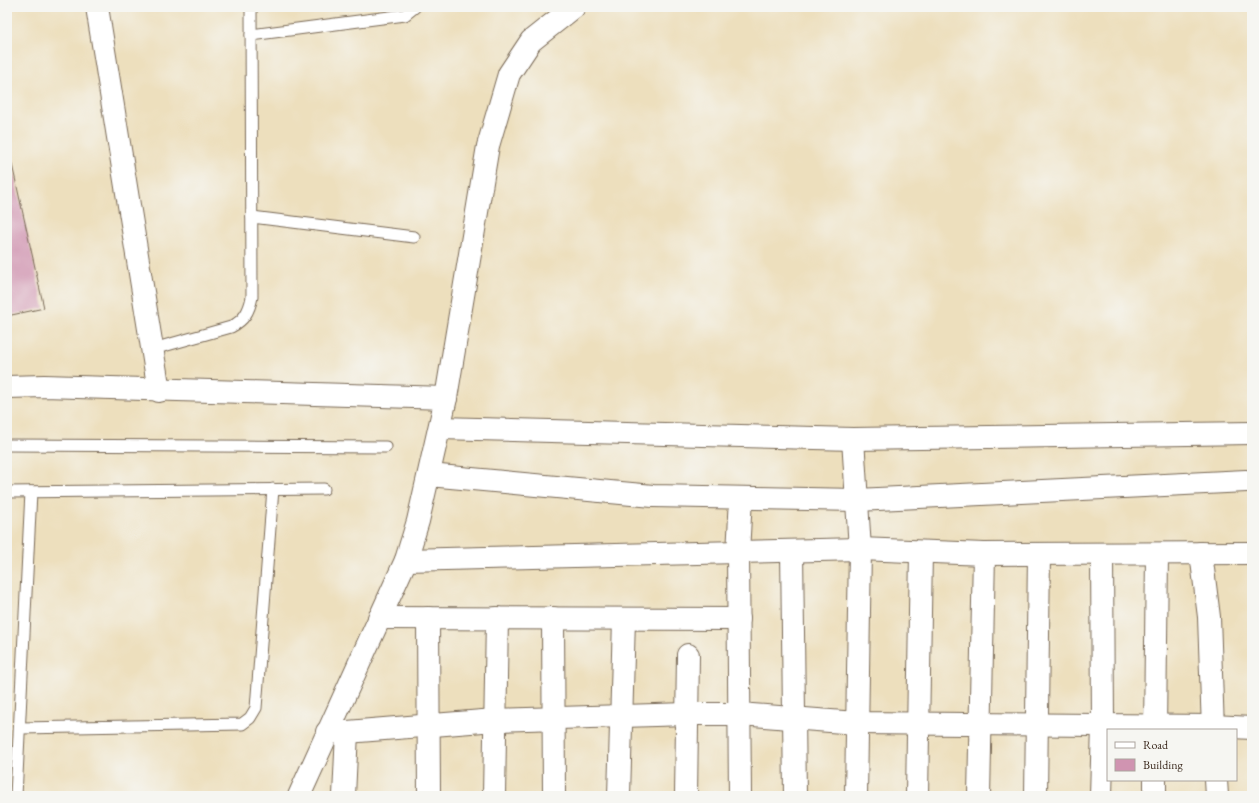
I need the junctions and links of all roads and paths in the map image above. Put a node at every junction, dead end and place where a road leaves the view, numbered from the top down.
1 (98, 7) edge
2 (251, 7) edge
3 (415, 7) edge
4 (574, 7) edge
5 (251, 35) junction
6 (252, 217) junction
7 (414, 237) dead end
8 (153, 349) junction
9 (7, 387) edge
10 (159, 391) junction
11 (446, 398) junction
12 (440, 428) junction
13 (1252, 433) edge
14 (853, 439) junction
15 (7, 445) edge
16 (386, 447) dead end
17 (429, 475) junction
18 (1246, 481) dead end
19 (273, 489) junction
20 (324, 489) dead end
21 (7, 492) edge
22 (31, 492) junction
23 (741, 498) junction
24 (857, 500) junction
25 (860, 550) junction
26 (792, 552) junction
27 (921, 552) junction
28 (738, 553) junction
29 (1201, 553) junction
30 (1251, 553) dead end
31 (984, 554) junction
32 (1039, 554) junction
33 (1102, 554) junction
34 (1158, 554) junction
35 (406, 560) junction
36 (379, 618) junction
37 (428, 618) junction
38 (497, 618) junction
39 (553, 618) junction
40 (624, 619) junction
41 (739, 619) junction
42 (688, 655) dead end
43 (687, 714) junction
44 (739, 714) junction
45 (623, 715) junction
46 (554, 717) junction
47 (795, 718) junction
48 (495, 720) junction
49 (856, 723) junction
50 (917, 724) junction
51 (980, 724) junction
52 (1036, 724) junction
53 (430, 725) junction
54 (1103, 725) junction
55 (20, 728) junction
56 (1155, 728) edge
57 (1213, 728) edge
58 (1252, 728) edge
59 (337, 732) junction
60 (1155, 781) edge
61 (1216, 781) edge
62 (16, 796) edge
63 (299, 796) edge
64 (344, 796) edge
65 (429, 796) edge
66 (494, 796) edge
67 (554, 796) edge
68 (619, 796) edge
69 (686, 796) edge
70 (740, 796) edge
71 (795, 796) edge
72 (856, 796) edge
73 (917, 796) edge
74 (979, 796) edge
75 (1036, 796) edge
76 (1101, 796) edge
77 (1154, 796) edge
78 (1217, 796) edge

1 - 8 street
2 - 5 lane
3 - 5 lane
4 - 11 street
5 - 6 lane
6 - 7 lane
6 - 8 lane
8 - 10 street
9 - 10 street
10 - 11 street
11 - 12 street
12 - 14 street
12 - 17 street
13 - 14 street
14 - 24 street
15 - 16 lane
17 - 23 street
17 - 35 street
18 - 24 street
19 - 20 lane
19 - 22 lane
19 - 55 lane
21 - 22 lane
22 - 55 lane
23 - 24 street
23 - 28 street
24 - 25 street
25 - 26 street
25 - 27 street
25 - 49 street
26 - 28 street
26 - 47 street
27 - 31 street
27 - 50 street
28 - 35 street
28 - 41 street
29 - 30 street
29 - 34 street
29 - 57 street
31 - 32 street
31 - 51 street
32 - 33 street
32 - 52 street
33 - 34 street
33 - 54 street
34 - 56 street
35 - 36 street
36 - 37 street
36 - 59 street
37 - 38 street
37 - 53 street
38 - 39 street
38 - 48 street
39 - 40 street
39 - 46 street
40 - 41 street
40 - 45 street
41 - 44 street
42 - 43 street
43 - 44 street
43 - 45 street
43 - 69 street
44 - 47 street
44 - 70 street
45 - 46 street
45 - 68 street
46 - 48 street
46 - 67 street
47 - 49 street
47 - 71 street
48 - 53 street
48 - 66 street
49 - 50 street
49 - 72 street
50 - 51 street
50 - 73 street
51 - 52 street
51 - 74 street
52 - 54 street
52 - 75 street
53 - 59 street
53 - 65 street
54 - 56 street
54 - 76 street
55 - 62 lane
56 - 57 street
57 - 58 street
59 - 63 street
59 - 64 street
60 - 77 street
61 - 78 street

